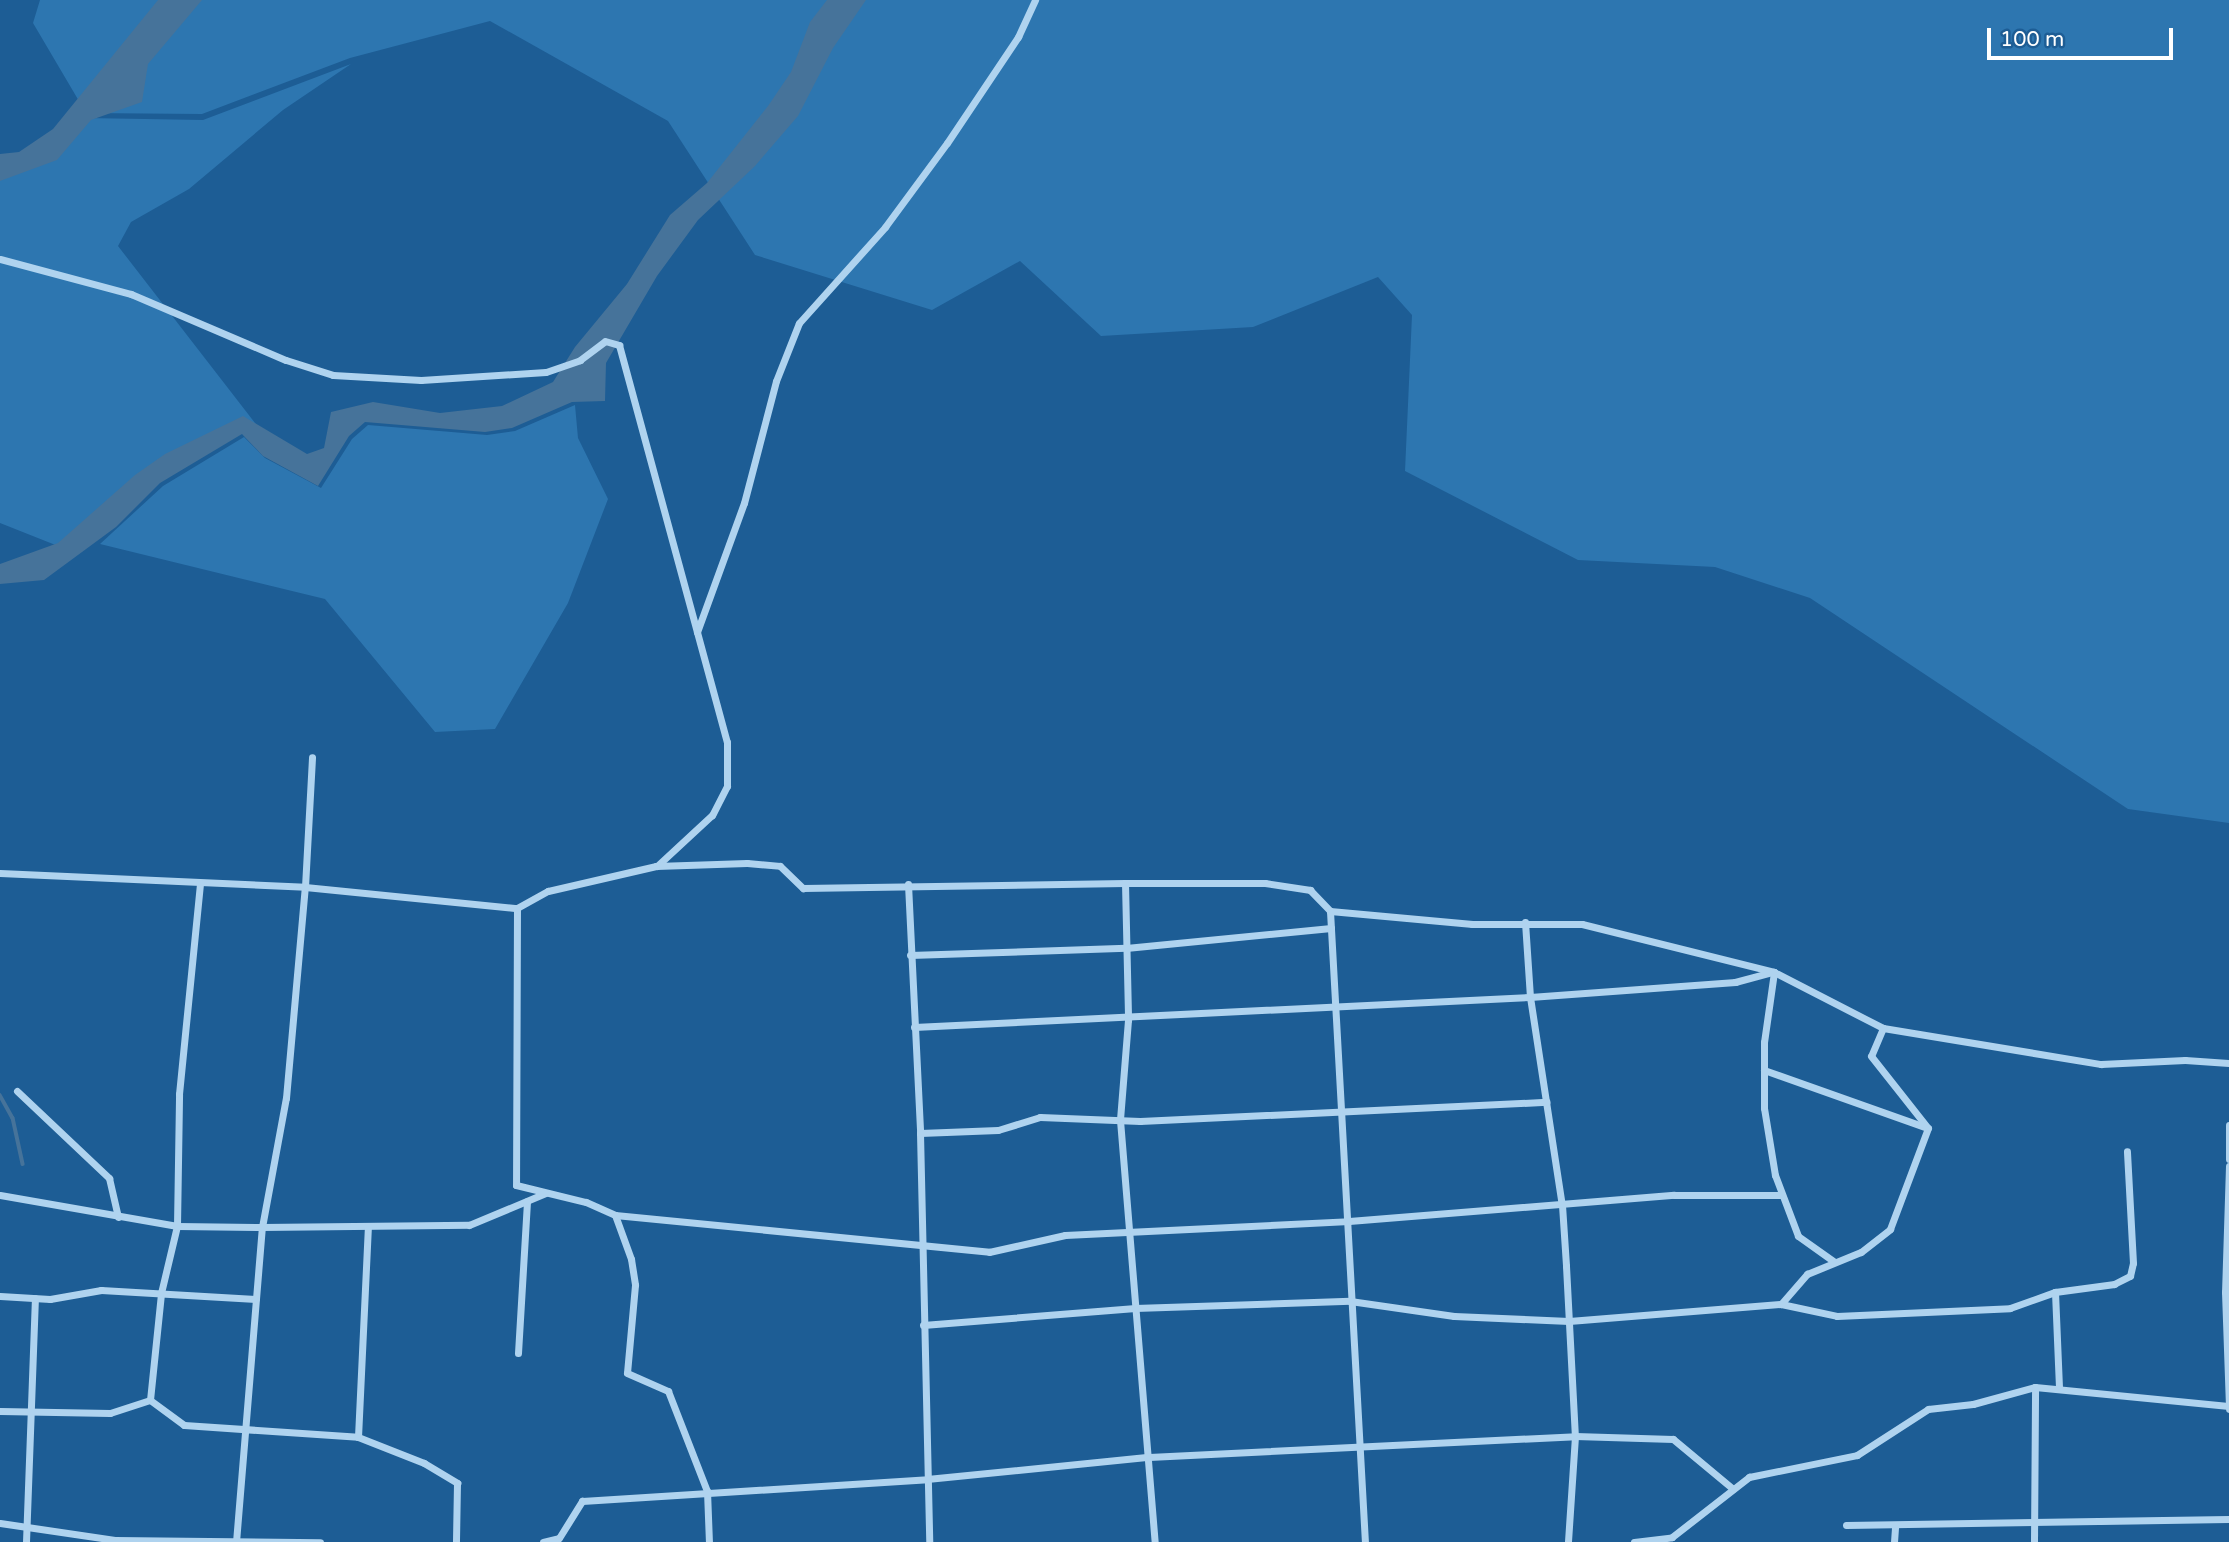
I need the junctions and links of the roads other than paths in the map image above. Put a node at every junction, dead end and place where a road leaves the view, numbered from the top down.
1 (1035, 0) edge
2 (0, 259) edge
3 (697, 632) junction
4 (312, 757) dead end
5 (656, 866) junction
6 (0, 873) edge
7 (200, 883) junction
8 (1125, 883) junction
9 (908, 884) junction
10 (305, 887) junction
11 (517, 908) junction
12 (1330, 911) junction
13 (1525, 922) junction
14 (1331, 928) junction
15 (1126, 948) junction
16 (910, 955) junction
17 (1774, 972) junction
18 (1530, 997) junction
19 (1335, 1006) junction
20 (1128, 1020) junction
21 (914, 1027) junction
22 (1883, 1028) junction
23 (2229, 1063) edge
24 (1764, 1070) junction
25 (17, 1091) dead end
26 (1547, 1102) junction
27 (1342, 1111) junction
28 (1120, 1120) junction
29 (2229, 1125) edge
30 (1928, 1128) junction
31 (920, 1133) junction
32 (2127, 1151) dead end
33 (2229, 1159) edge
34 (2229, 1166) edge
35 (547, 1193) junction
36 (0, 1195) edge
37 (1782, 1195) junction
38 (527, 1201) junction
39 (1562, 1205) junction
40 (615, 1215) junction
41 (118, 1217) junction
42 (1349, 1221) junction
43 (177, 1226) junction
44 (368, 1226) junction
45 (262, 1227) junction
46 (1126, 1230) junction
47 (923, 1248) junction
48 (1833, 1261) junction
49 (2055, 1292) junction
50 (161, 1293) junction
51 (0, 1296) edge
52 (35, 1298) junction
53 (256, 1299) junction
54 (1350, 1301) junction
55 (1781, 1304) junction
56 (1135, 1308) junction
57 (1569, 1321) junction
58 (923, 1325) junction
59 (518, 1353) dead end
60 (2035, 1387) junction
61 (2059, 1388) junction
62 (150, 1400) junction
63 (2229, 1407) edge
64 (0, 1411) edge
65 (33, 1413) junction
66 (244, 1431) junction
67 (1575, 1436) junction
68 (358, 1437) junction
69 (1361, 1450) junction
70 (1149, 1457) junction
71 (927, 1479) junction
72 (1733, 1489) junction
73 (707, 1491) junction
74 (2229, 1519) edge
75 (2036, 1520) junction
76 (0, 1522) edge
77 (1846, 1525) dead end
78 (1895, 1526) junction
79 (27, 1527) junction
80 (235, 1540) edge
81 (26, 1542) edge
82 (320, 1542) edge
83 (456, 1542) edge
84 (543, 1542) edge
85 (709, 1542) edge
86 (929, 1542) edge
87 (1155, 1542) edge
88 (1365, 1542) edge
89 (1568, 1542) edge
90 (1634, 1542) edge
91 (1894, 1542) edge
92 (2034, 1542) edge

1 - 3 street
2 - 3 street
3 - 5 street
4 - 10 street
5 - 9 street
5 - 11 street
6 - 7 street
7 - 10 street
7 - 43 street
8 - 9 street
8 - 12 street
8 - 15 street
9 - 16 street
10 - 11 street
10 - 45 street
11 - 35 street
12 - 13 street
12 - 14 street
13 - 17 street
13 - 18 street
14 - 15 street
14 - 19 street
15 - 16 street
15 - 20 street
16 - 21 street
17 - 18 street
17 - 22 street
17 - 24 street
18 - 19 street
18 - 26 street
19 - 20 street
19 - 27 street
20 - 21 street
20 - 28 street
21 - 31 street
22 - 23 street
22 - 30 street
24 - 30 street
24 - 37 street
25 - 41 street
26 - 27 street
26 - 39 street
27 - 28 street
27 - 42 street
28 - 31 street
28 - 46 street
29 - 33 street
30 - 48 street
31 - 47 street
32 - 49 street
34 - 63 street
35 - 38 street
35 - 40 street
36 - 41 street
37 - 39 street
37 - 48 street
38 - 44 street
38 - 59 street
39 - 42 street
39 - 57 street
40 - 47 street
40 - 73 street
41 - 43 street
42 - 46 street
42 - 54 street
43 - 45 street
43 - 50 street
44 - 45 street
44 - 68 street
45 - 53 street
46 - 47 street
46 - 56 street
47 - 58 street
48 - 55 street
49 - 55 street
49 - 61 street
50 - 52 street
50 - 53 street
50 - 62 street
51 - 52 street
52 - 65 street
53 - 66 street
54 - 56 street
54 - 57 street
54 - 69 street
55 - 57 street
56 - 58 street
56 - 70 street
57 - 67 street
58 - 71 street
60 - 61 street
60 - 72 street
60 - 75 street
61 - 63 street
62 - 65 street
62 - 66 street
64 - 65 street
65 - 79 street
66 - 68 street
66 - 80 street
67 - 69 street
67 - 72 street
67 - 89 street
68 - 83 street
69 - 70 street
69 - 88 street
70 - 71 street
70 - 87 street
71 - 73 street
71 - 86 street
72 - 90 street
73 - 84 street
73 - 85 street
74 - 75 street
75 - 78 street
75 - 92 street
76 - 79 street
77 - 78 street
78 - 91 street
79 - 80 street
79 - 81 street
80 - 82 street

